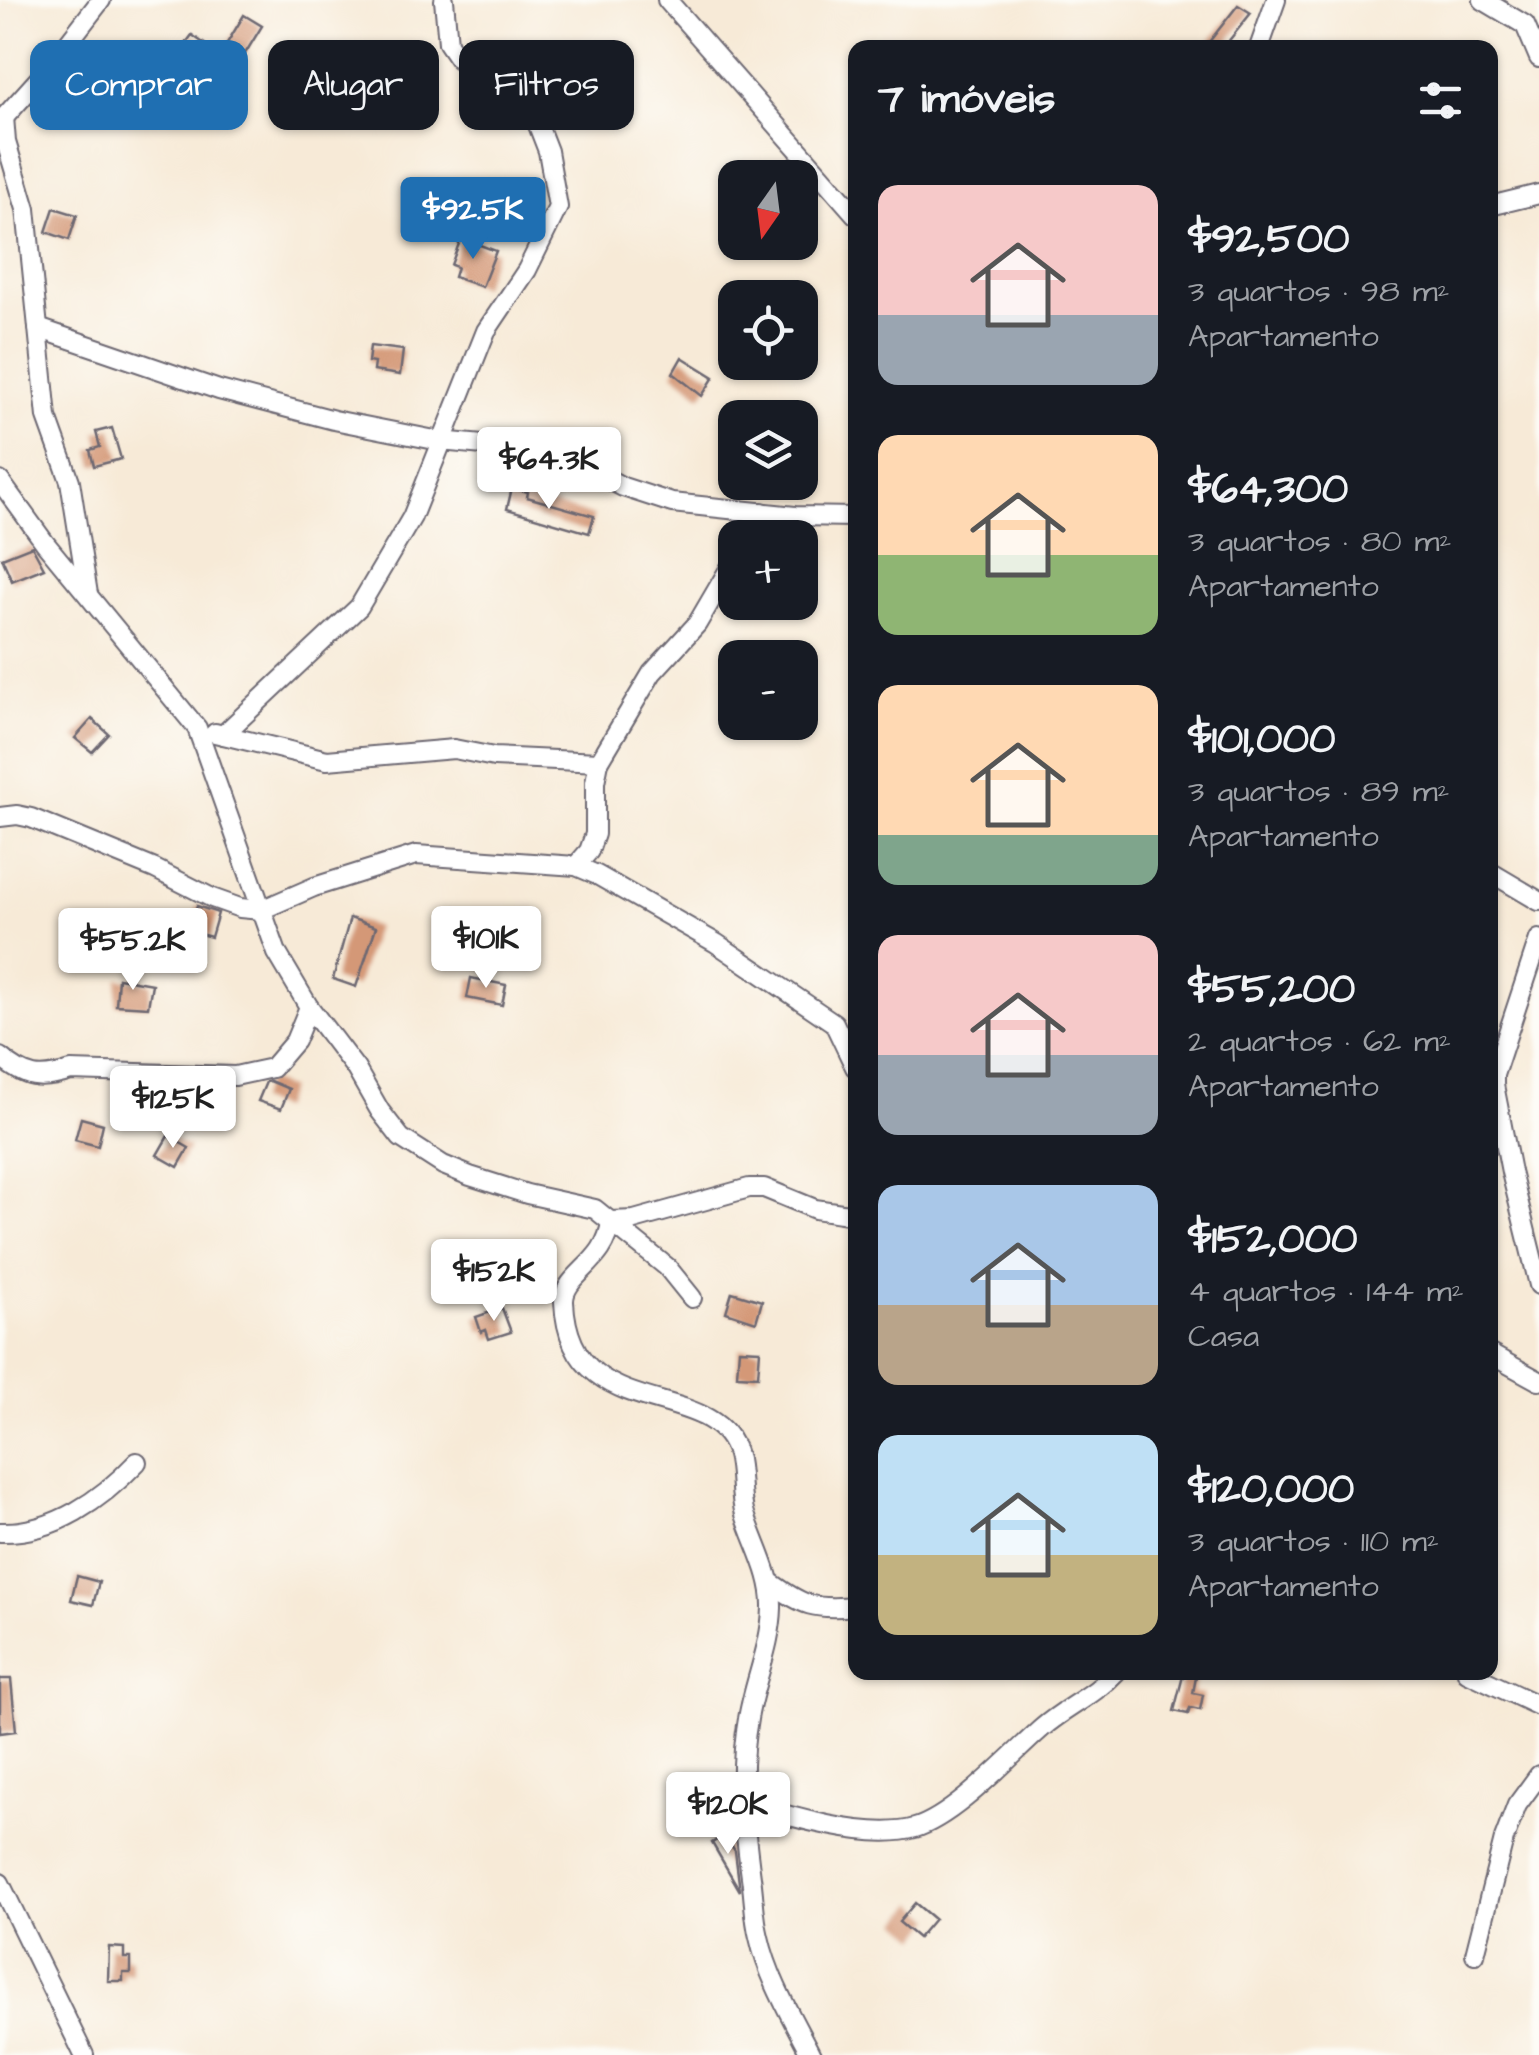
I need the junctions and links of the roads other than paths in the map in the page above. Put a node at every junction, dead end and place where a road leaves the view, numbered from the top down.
1 (101, 0) edge
2 (444, 0) edge
3 (668, 0) edge
4 (1276, 0) edge
5 (1482, 0) edge
6 (1262, 40) edge
7 (1539, 58) edge
8 (2, 120) edge
9 (1539, 194) edge
10 (1498, 204) edge
11 (848, 206) edge
12 (38, 328) junction
13 (440, 441) junction
14 (0, 481) edge
15 (762, 512) junction
16 (848, 517) edge
17 (757, 520) edge
18 (718, 589) edge
19 (88, 595) junction
20 (198, 728) junction
21 (223, 735) junction
22 (599, 762) junction
23 (0, 817) edge
24 (576, 866) junction
25 (1498, 877) edge
26 (1539, 901) edge
27 (261, 910) junction
28 (1539, 940) edge
29 (309, 1007) junction
30 (848, 1053) edge
31 (0, 1057) edge
32 (1498, 1062) edge
33 (1498, 1105) edge
34 (848, 1215) edge
35 (611, 1221) junction
36 (1539, 1285) edge
37 (692, 1298) dead end
38 (1498, 1358) edge
39 (1539, 1380) edge
40 (138, 1462) dead end
41 (0, 1532) edge
42 (770, 1582) junction
43 (848, 1606) edge
44 (1108, 1680) edge
45 (1484, 1680) edge
46 (1539, 1706) edge
47 (1539, 1775) edge
48 (741, 1802) junction
49 (0, 1883) edge
50 (1475, 1954) dead end
51 (84, 2055) edge
52 (811, 2055) edge

1 - 8 street
2 - 13 street
3 - 11 street
4 - 6 street
5 - 7 street
8 - 12 street
9 - 10 street
12 - 13 street
12 - 19 street
13 - 15 street
13 - 21 street
14 - 19 street
15 - 16 street
15 - 17 street
18 - 22 street
19 - 20 street
20 - 21 street
20 - 27 street
21 - 22 street
22 - 24 street
23 - 27 street
24 - 27 street
24 - 30 street
25 - 26 street
27 - 29 street
28 - 32 street
29 - 31 street
29 - 35 street
33 - 36 street
34 - 35 street
35 - 37 street
35 - 42 street
38 - 39 street
40 - 41 street
42 - 43 street
42 - 48 street
44 - 48 street
45 - 46 street
47 - 50 street
48 - 52 street
49 - 51 street

